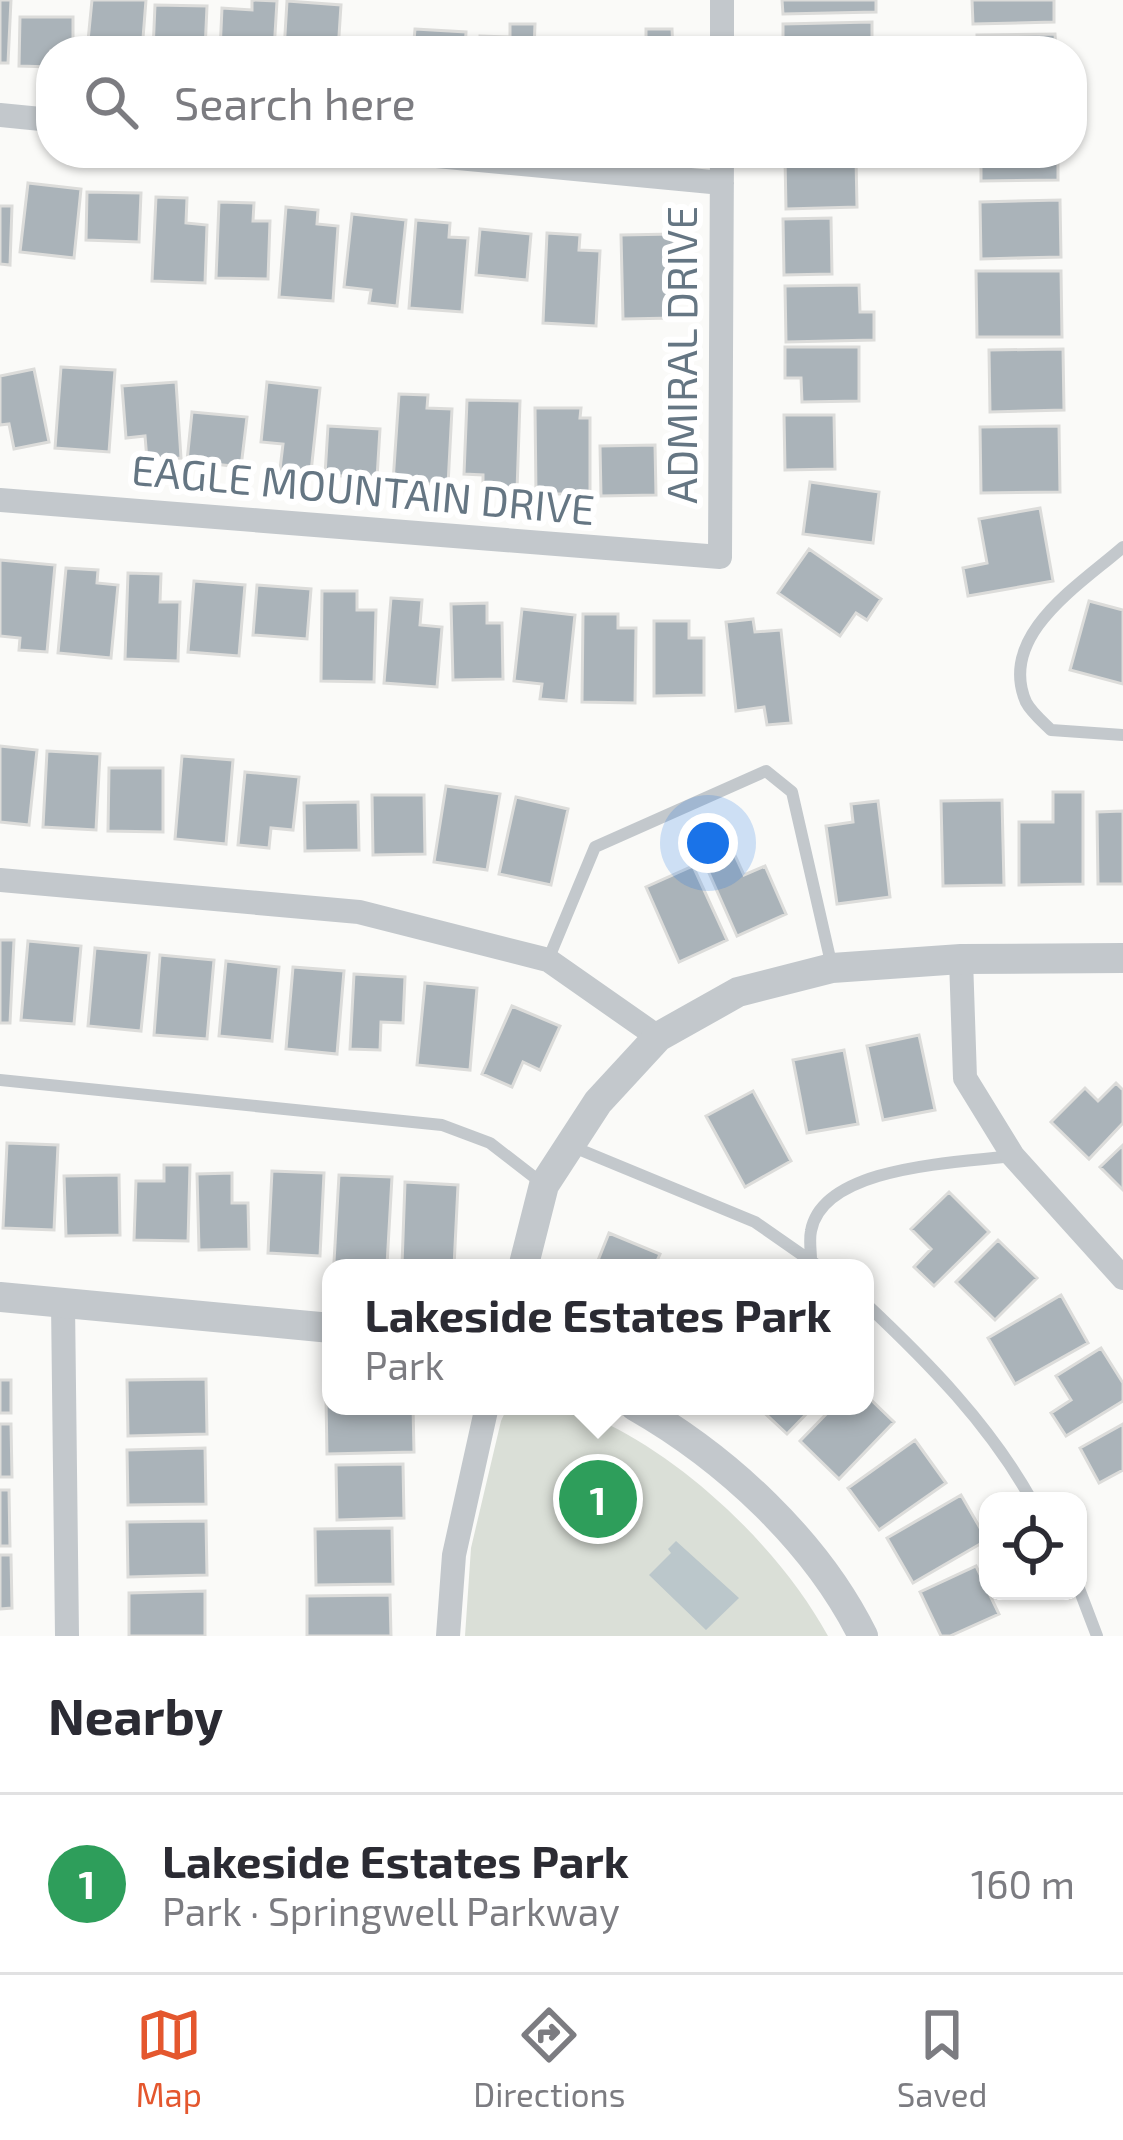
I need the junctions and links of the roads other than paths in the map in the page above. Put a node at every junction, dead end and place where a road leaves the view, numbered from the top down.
1 (722, 0) edge
2 (722, 36) edge
3 (0, 115) edge
4 (36, 119) edge
5 (564, 168) edge
6 (722, 168) edge
7 (722, 183) junction
8 (0, 500) edge
9 (1123, 547) edge
10 (720, 557) joint
11 (1123, 735) edge
12 (0, 880) edge
13 (961, 958) junction
14 (1123, 958) edge
15 (548, 960) junction
16 (832, 968) junction
17 (658, 1036) junction
18 (0, 1080) edge
19 (569, 1146) junction
20 (1012, 1156) junction
21 (544, 1185) junction
22 (525, 1259) edge
23 (809, 1259) edge
24 (815, 1259) edge
25 (1123, 1278) edge
26 (0, 1297) edge
27 (63, 1304) junction
28 (874, 1311) edge
29 (322, 1327) edge
30 (485, 1415) edge
31 (647, 1415) edge
32 (1026, 1492) edge
33 (1083, 1600) edge
34 (67, 1636) edge
35 (448, 1636) edge
36 (863, 1636) edge
37 (1096, 1636) edge

1 - 2 street
3 - 4 street
5 - 7 street
6 - 7 street, ADMIRAL DRIVE
7 - 10 street, ADMIRAL DRIVE
8 - 10 street, EAGLE MOUNTAIN DRIVE
9 - 11 lane
12 - 15 street
13 - 14 street
13 - 16 street
13 - 20 street
15 - 16 lane
15 - 17 street
16 - 17 street
17 - 19 street
18 - 21 lane
19 - 21 street
19 - 23 lane
20 - 24 lane
20 - 25 street
21 - 22 street
26 - 27 street
27 - 29 street
27 - 34 street
28 - 32 lane
30 - 35 street
31 - 36 street
33 - 37 lane

